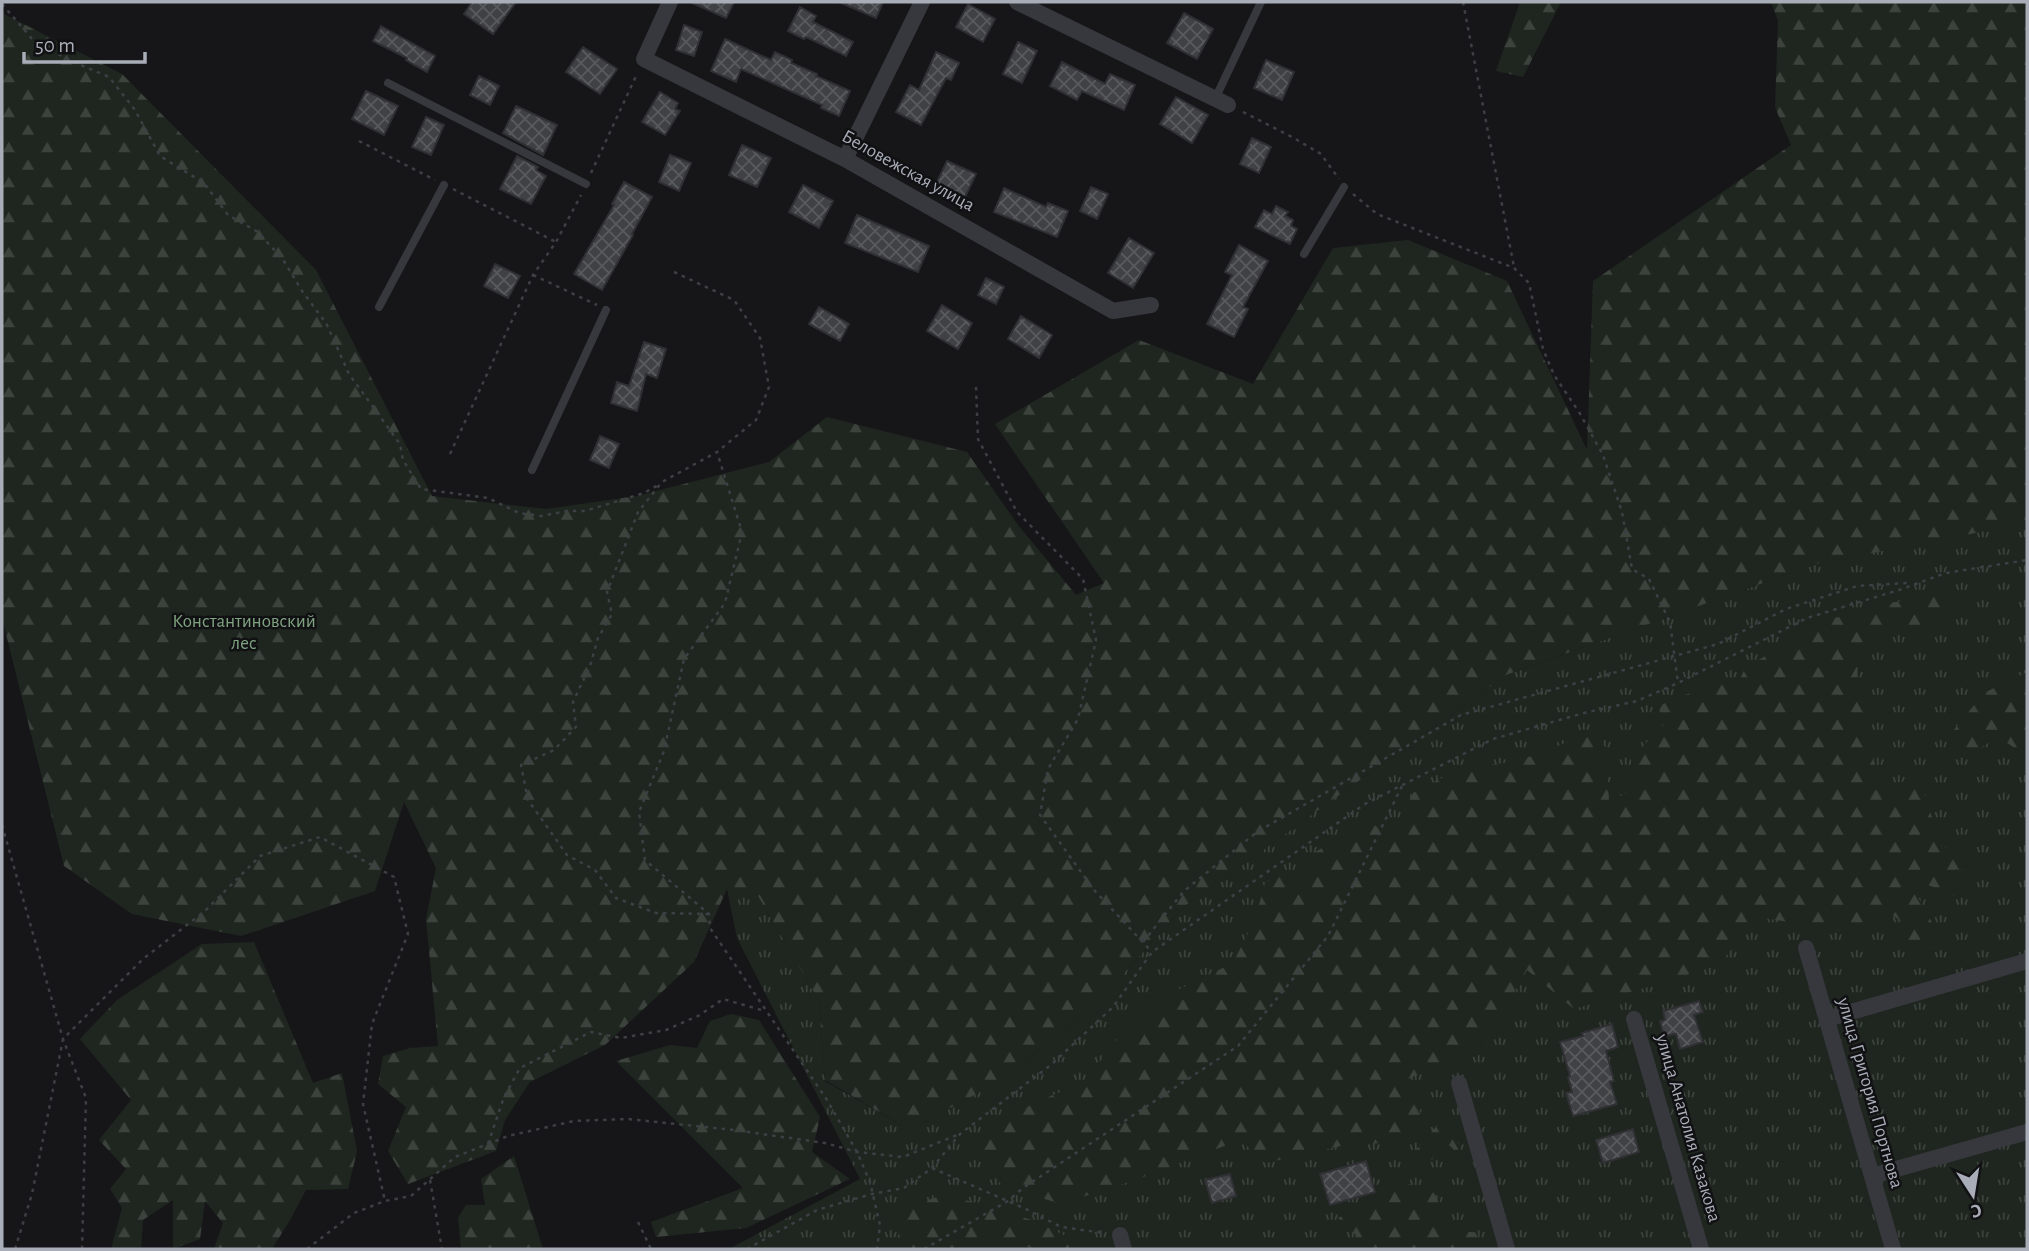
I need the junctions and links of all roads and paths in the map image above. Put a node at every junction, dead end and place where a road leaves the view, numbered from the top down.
1 (670, 2) edge
2 (922, 2) edge
3 (1017, 2) edge
4 (1261, 2) edge
5 (1464, 2) edge
6 (2, 4) edge
7 (644, 59) junction
8 (388, 83) dead end
9 (1222, 102) junction
10 (359, 141) dead end
11 (845, 159) junction
12 (586, 184) junction
13 (444, 185) junction
14 (1344, 187) junction
15 (556, 242) junction
16 (1304, 254) dead end
17 (1514, 268) junction
18 (674, 272) dead end
19 (533, 275) junction
20 (1151, 305) dead end
21 (379, 307) dead end
22 (606, 310) joint
23 (976, 387) dead end
24 (717, 452) junction
25 (450, 454) dead end
26 (532, 470) dead end
27 (662, 482) junction
28 (2027, 560) edge
29 (1908, 583) dead end
30 (1674, 656) junction
31 (1678, 683) junction
32 (1403, 784) junction
33 (2, 825) edge
34 (709, 915) junction
35 (1143, 942) junction
36 (1806, 948) dead end
37 (1152, 952) junction
38 (2027, 961) edge
39 (765, 1011) junction
40 (1634, 1019) dead end
41 (1827, 1019) junction
42 (63, 1039) junction
43 (1459, 1083) dead end
44 (2027, 1132) edge
45 (960, 1134) junction
46 (488, 1144) junction
47 (857, 1152) junction
48 (932, 1168) junction
49 (1872, 1176) junction
50 (430, 1179) junction
51 (872, 1194) junction
52 (386, 1201) junction
53 (1007, 1201) junction
54 (638, 1222) dead end
55 (1122, 1242) edge
56 (15, 1249) edge
57 (82, 1249) edge
58 (307, 1249) edge
59 (442, 1249) edge
60 (651, 1249) edge
61 (747, 1249) edge
62 (877, 1249) edge
63 (924, 1249) edge
64 (1507, 1249) edge
65 (1700, 1249) edge
66 (1893, 1249) edge

1 - 7 street
2 - 11 street
3 - 9 street
4 - 9 lane
5 - 17 path
6 - 27 path
7 - 11 street, Беловежская улица
7 - 12 path
8 - 12 lane
9 - 14 path
10 - 13 path
11 - 20 street, Беловежская улица
12 - 15 path
13 - 15 path
13 - 21 lane
14 - 16 lane
14 - 17 path
15 - 19 path
17 - 30 path
18 - 24 path
19 - 22 path
19 - 25 path
22 - 26 lane
23 - 35 path
24 - 27 path
24 - 34 path
27 - 34 path
28 - 31 path
29 - 30 path
30 - 31 path
30 - 35 path
31 - 32 path
32 - 37 path
32 - 53 path
33 - 42 path
34 - 39 path
35 - 37 path
36 - 41 street, улица Григория Портнова
37 - 45 path
38 - 41 street
39 - 46 path
39 - 47 path
40 - 65 street, улица Анатолия Казакова
41 - 49 street, улица Григория Портнова
42 - 52 path
42 - 56 path
42 - 57 path
43 - 64 street
44 - 49 street
45 - 47 path
45 - 48 path
46 - 47 path
46 - 50 path
47 - 51 path
48 - 51 path
48 - 53 path
49 - 66 street, улица Григория Портнова
50 - 52 path
50 - 59 path
51 - 61 path
51 - 62 path
52 - 58 path
53 - 55 path
53 - 63 path
54 - 60 path

